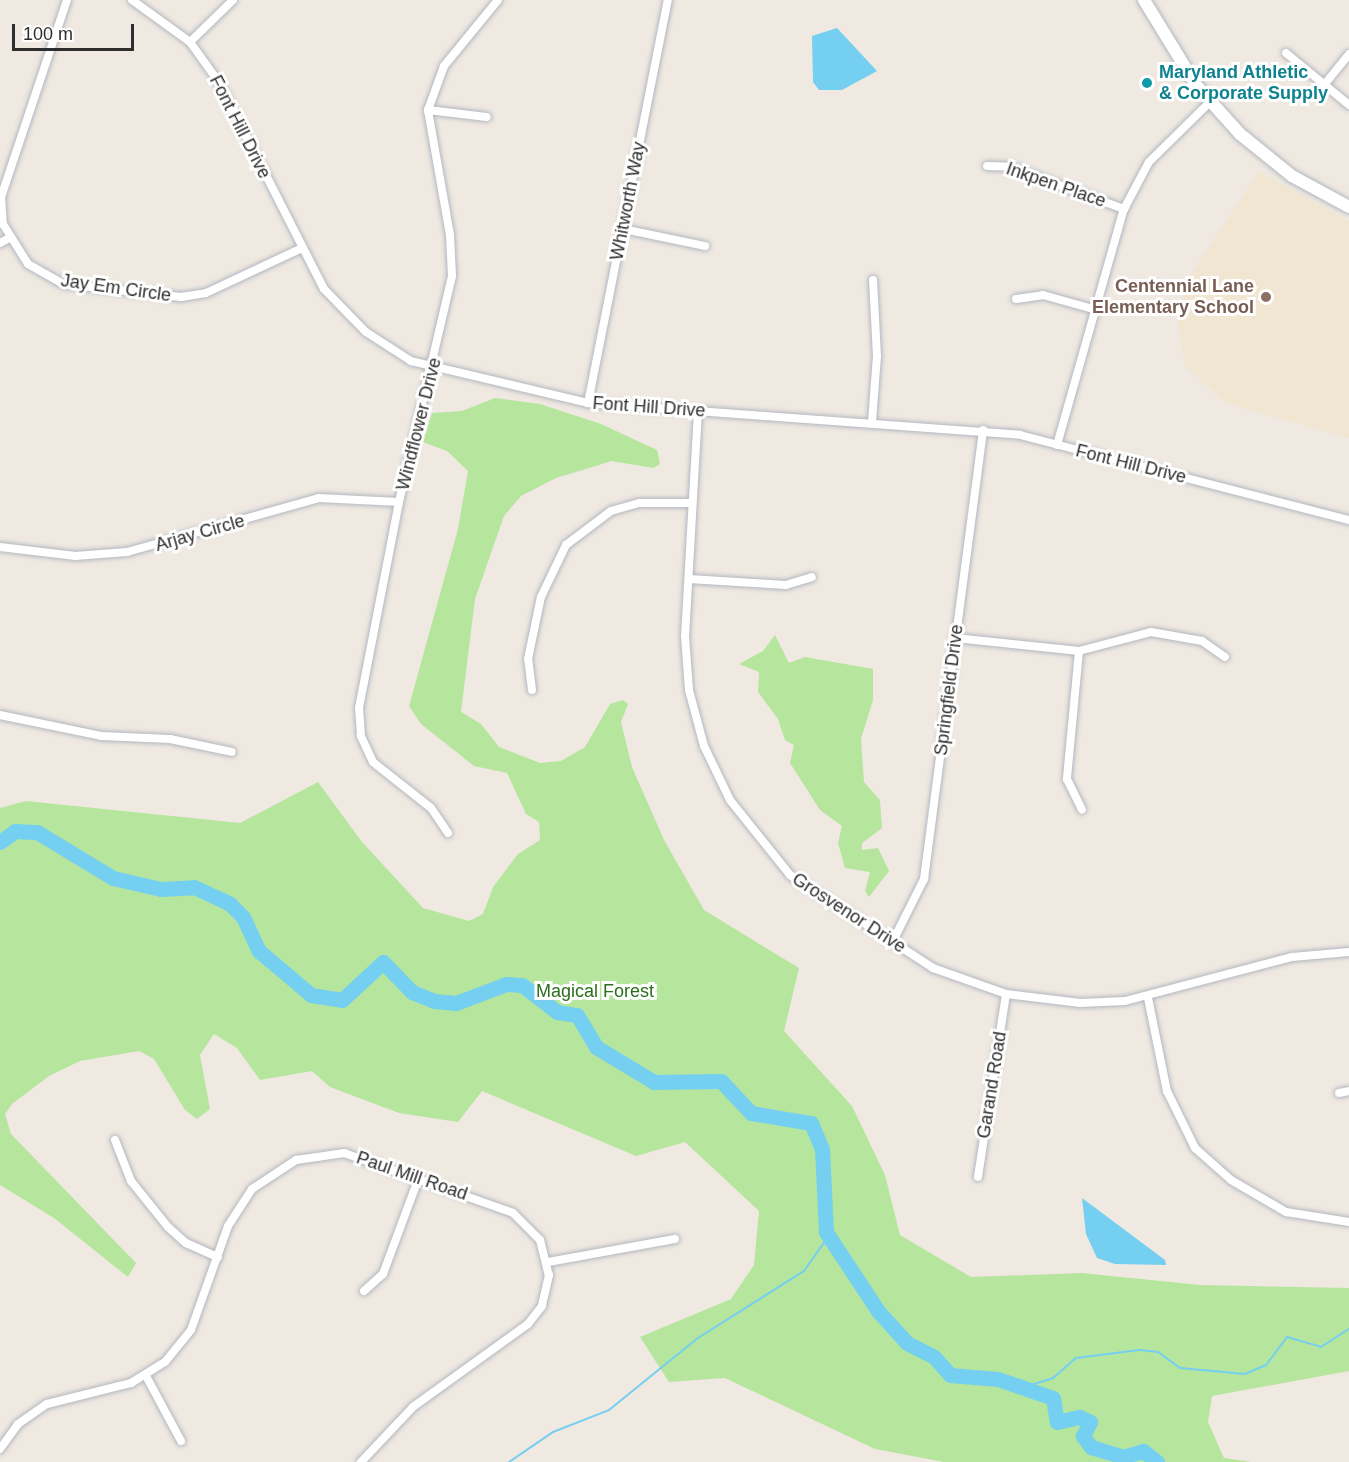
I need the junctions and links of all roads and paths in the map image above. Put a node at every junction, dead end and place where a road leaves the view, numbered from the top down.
1 (67, 0) edge
2 (132, 0) edge
3 (233, 0) edge
4 (498, 0) edge
5 (668, 0) edge
6 (1144, 0) edge
7 (190, 42) junction
8 (1286, 53) dead end
9 (1349, 54) edge
10 (1324, 84) junction
11 (1210, 102) junction
12 (1349, 105) edge
13 (428, 110) junction
14 (488, 117) dead end
15 (987, 166) dead end
16 (1349, 207) edge
17 (1124, 209) junction
18 (623, 230) junction
19 (9, 238) junction
20 (0, 243) edge
21 (705, 246) dead end
22 (300, 249) junction
23 (873, 280) dead end
24 (1016, 299) dead end
25 (1093, 309) junction
26 (434, 369) junction
27 (588, 403) junction
28 (698, 411) junction
29 (872, 422) junction
30 (983, 430) junction
31 (1057, 445) junction
32 (399, 502) junction
33 (692, 503) junction
34 (1349, 520) edge
35 (0, 547) edge
36 (812, 577) dead end
37 (688, 579) junction
38 (955, 638) junction
39 (1079, 651) junction
40 (1225, 657) dead end
41 (532, 690) dead end
42 (0, 715) edge
43 (231, 752) dead end
44 (1082, 810) dead end
45 (448, 833) dead end
46 (892, 943) junction
47 (1349, 952) edge
48 (1006, 994) junction
49 (1148, 998) junction
50 (1349, 1091) edge
51 (1339, 1093) dead end
52 (115, 1140) dead end
53 (419, 1177) junction
54 (978, 1177) dead end
55 (1349, 1222) edge
56 (675, 1239) dead end
57 (218, 1257) junction
58 (548, 1262) junction
59 (364, 1291) dead end
60 (146, 1376) junction
61 (181, 1441) dead end
62 (0, 1449) edge
63 (361, 1462) edge

1 - 19 street, Jay Em Circle
2 - 7 street, Font Hill Drive
3 - 7 street
4 - 13 street, Windflower Drive
5 - 18 street, Whitworth Way
6 - 11 street
7 - 22 street, Font Hill Drive
8 - 10 street
9 - 10 street
10 - 12 street
11 - 16 street
11 - 17 street
13 - 14 street
13 - 26 street, Windflower Drive
15 - 17 street, Inkpen Place
17 - 25 street
18 - 21 street
18 - 27 street, Whitworth Way
19 - 20 street
19 - 22 street, Jay Em Circle
22 - 26 street, Font Hill Drive
23 - 29 street
24 - 25 street
25 - 31 street
26 - 27 street, Font Hill Drive
26 - 32 street, Windflower Drive
27 - 28 street, Font Hill Drive
28 - 29 street, Font Hill Drive
28 - 33 street, Grosvenor Drive
29 - 30 street, Font Hill Drive
30 - 31 street, Font Hill Drive
30 - 38 street, Springfield Drive
31 - 34 street, Font Hill Drive
32 - 35 street, Arjay Circle
32 - 45 street, Windflower Drive
33 - 37 street, Grosvenor Drive
33 - 41 street
36 - 37 street
37 - 46 street, Grosvenor Drive
38 - 39 street
38 - 46 street, Springfield Drive
39 - 40 street
39 - 44 street
42 - 43 street
46 - 48 street, Grosvenor Drive
47 - 49 street, Grosvenor Drive
48 - 49 street, Grosvenor Drive
48 - 54 street, Garand Road
49 - 55 street
50 - 51 street
52 - 57 street
53 - 57 street, Paul Mill Road
53 - 58 street, Paul Mill Road
53 - 59 street
56 - 58 street
57 - 60 street, Paul Mill Road
58 - 63 street, Paul Mill Road
60 - 61 street
60 - 62 street, Paul Mill Road

